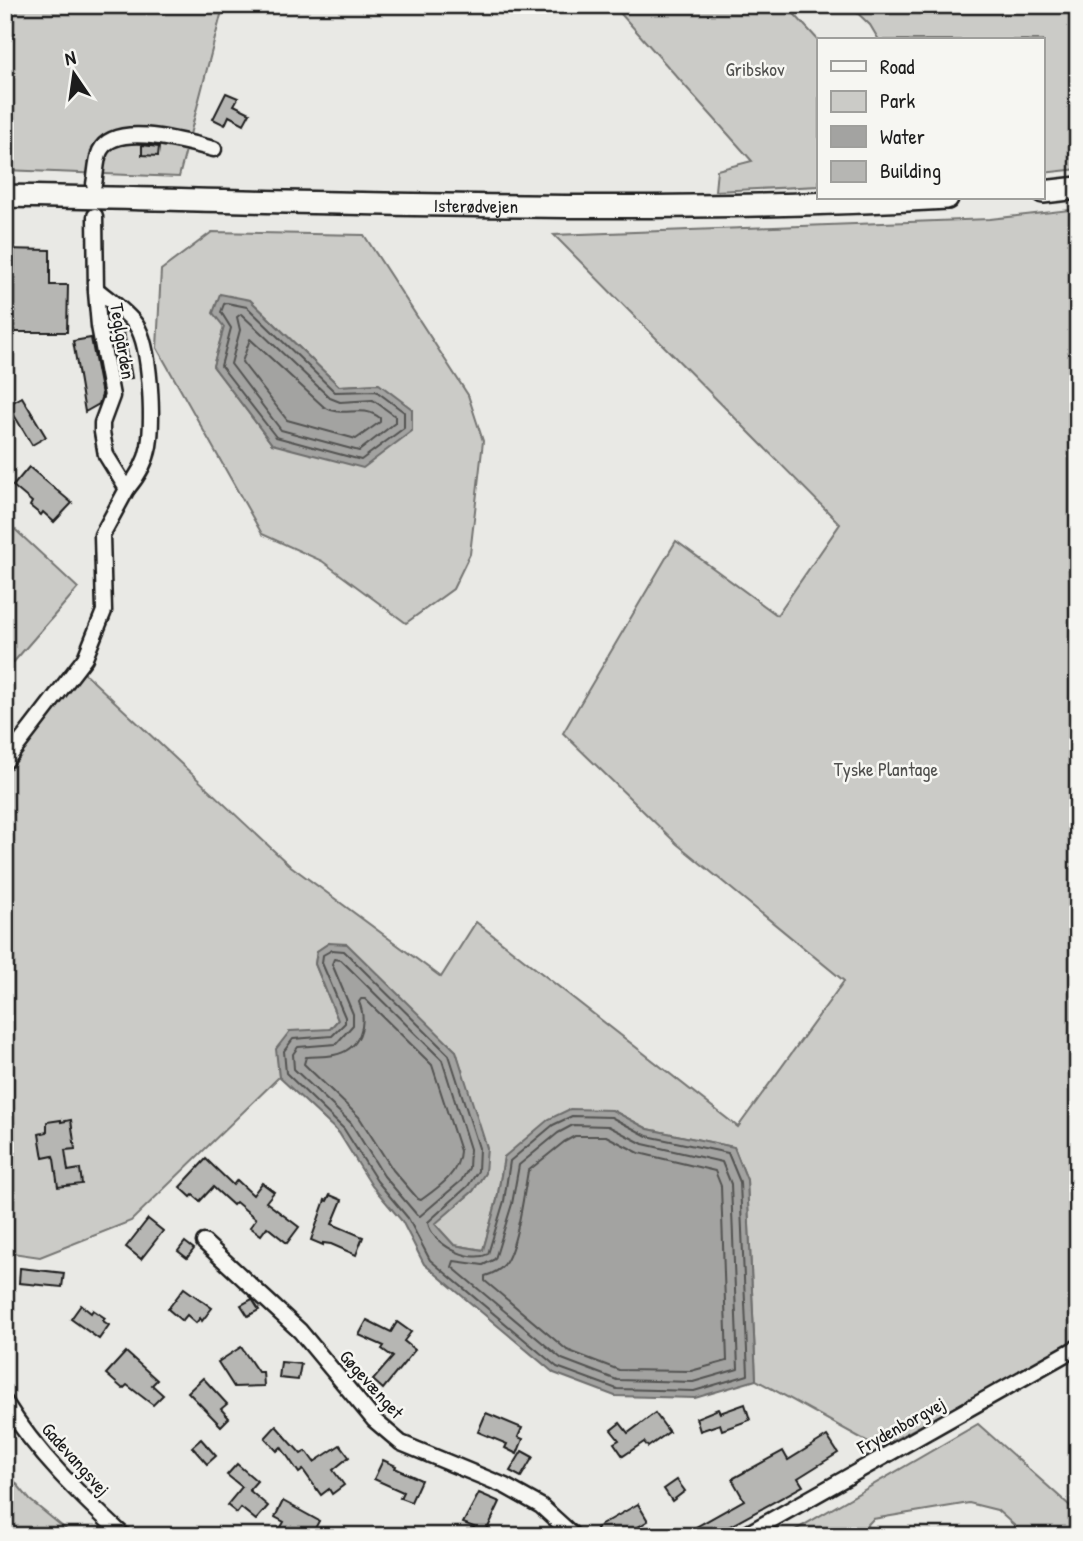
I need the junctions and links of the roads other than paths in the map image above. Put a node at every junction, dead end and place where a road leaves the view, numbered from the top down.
1 (214, 149) dead end
2 (94, 184) dead end
3 (1078, 188) edge
4 (1044, 192) edge
5 (5, 196) edge
6 (66, 197) junction
7 (911, 200) edge
8 (5, 209) edge
9 (95, 216) dead end
10 (96, 289) junction
11 (127, 489) junction
12 (5, 762) edge
13 (204, 1242) dead end
14 (1078, 1347) edge
15 (5, 1402) edge
16 (124, 1536) edge
17 (574, 1536) edge
18 (743, 1536) edge

1 - 2 street
3 - 4 highway
5 - 6 highway, Isterødvejen
6 - 7 highway, Isterødvejen
6 - 8 highway
9 - 10 street, Teglgården
10 - 11 street, Teglgården
10 - 11 street
11 - 12 street
13 - 17 street, Gøgevænget
14 - 18 street, Frydenborgvej
15 - 16 street, Gadevangsvej

